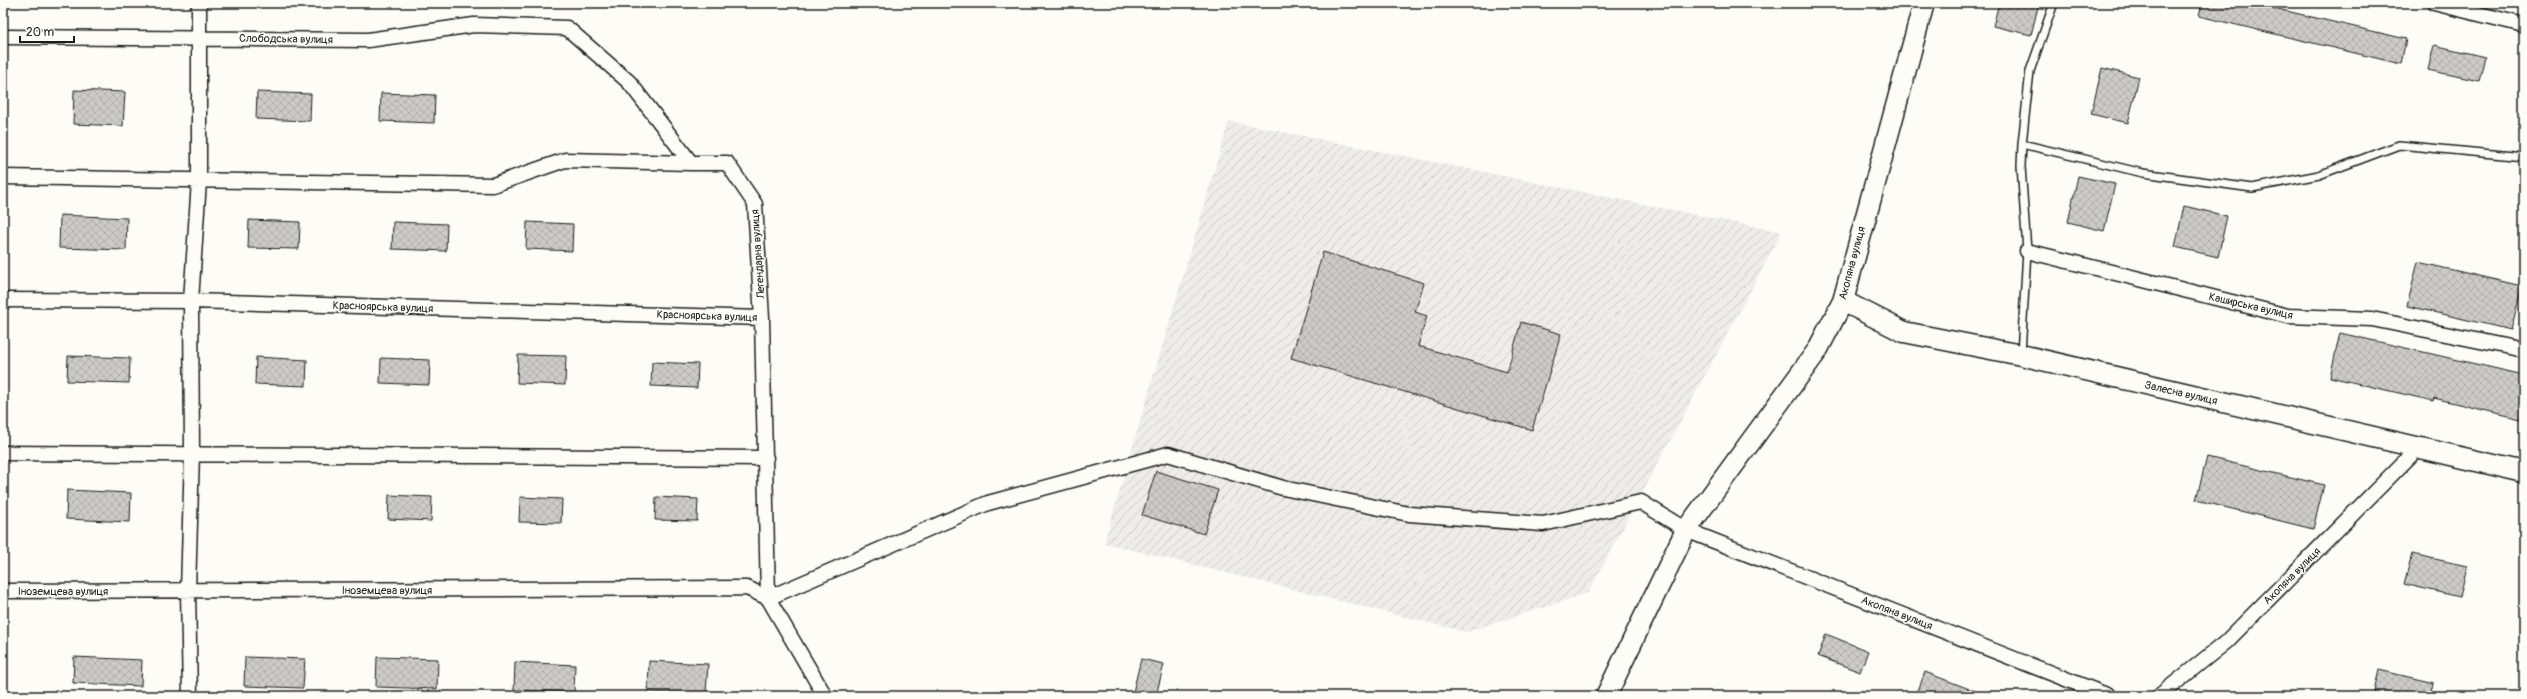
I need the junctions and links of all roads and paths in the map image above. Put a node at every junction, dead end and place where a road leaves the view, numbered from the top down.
1 (199, 3) edge
2 (1924, 3) edge
3 (2054, 3) edge
4 (2434, 3) edge
5 (2524, 25) edge
6 (3, 37) edge
7 (200, 38) junction
8 (2022, 144) junction
9 (2524, 157) edge
10 (691, 163) junction
11 (3, 177) edge
12 (199, 181) junction
13 (2028, 251) junction
14 (3, 300) edge
15 (191, 301) junction
16 (1843, 301) junction
17 (762, 318) junction
18 (2524, 350) edge
19 (2021, 355) junction
20 (2418, 448) junction
21 (3, 453) edge
22 (192, 453) junction
23 (766, 458) junction
24 (2524, 472) edge
25 (1686, 530) junction
26 (3, 590) edge
27 (188, 591) junction
28 (768, 598) junction
29 (190, 696) edge
30 (825, 696) edge
31 (1606, 696) edge
32 (2108, 696) edge
33 (2159, 696) edge

1 - 7 street
2 - 16 main road, Акопяна вулиця
3 - 8 lane
4 - 5 street
6 - 7 street, Слободська вулиця
7 - 10 street, Слободська вулиця
7 - 12 street
8 - 9 lane
8 - 13 lane
10 - 12 street
10 - 17 street, Легендарна вулиця
11 - 12 street
12 - 15 street
13 - 18 street, Каширська вулиця
13 - 19 lane
14 - 15 street, Красноярська вулиця
15 - 17 street, Красноярська вулиця
15 - 22 street
16 - 19 main road, Залесна вулиця
16 - 25 main road, Акопяна вулиця
17 - 23 street, Легендарна вулиця
19 - 20 main road, Залесна вулиця
20 - 24 main road, Залесна вулиця
20 - 33 street, Акопяна вулиця
21 - 22 street
22 - 23 street
22 - 27 street
23 - 28 street, Легендарна вулиця
25 - 28 street
25 - 31 main road, Акопяна вулиця
25 - 32 street, Акопяна вулиця
26 - 27 street, Іноземцева вулиця
27 - 28 street, Іноземцева вулиця
27 - 29 street
28 - 30 street

